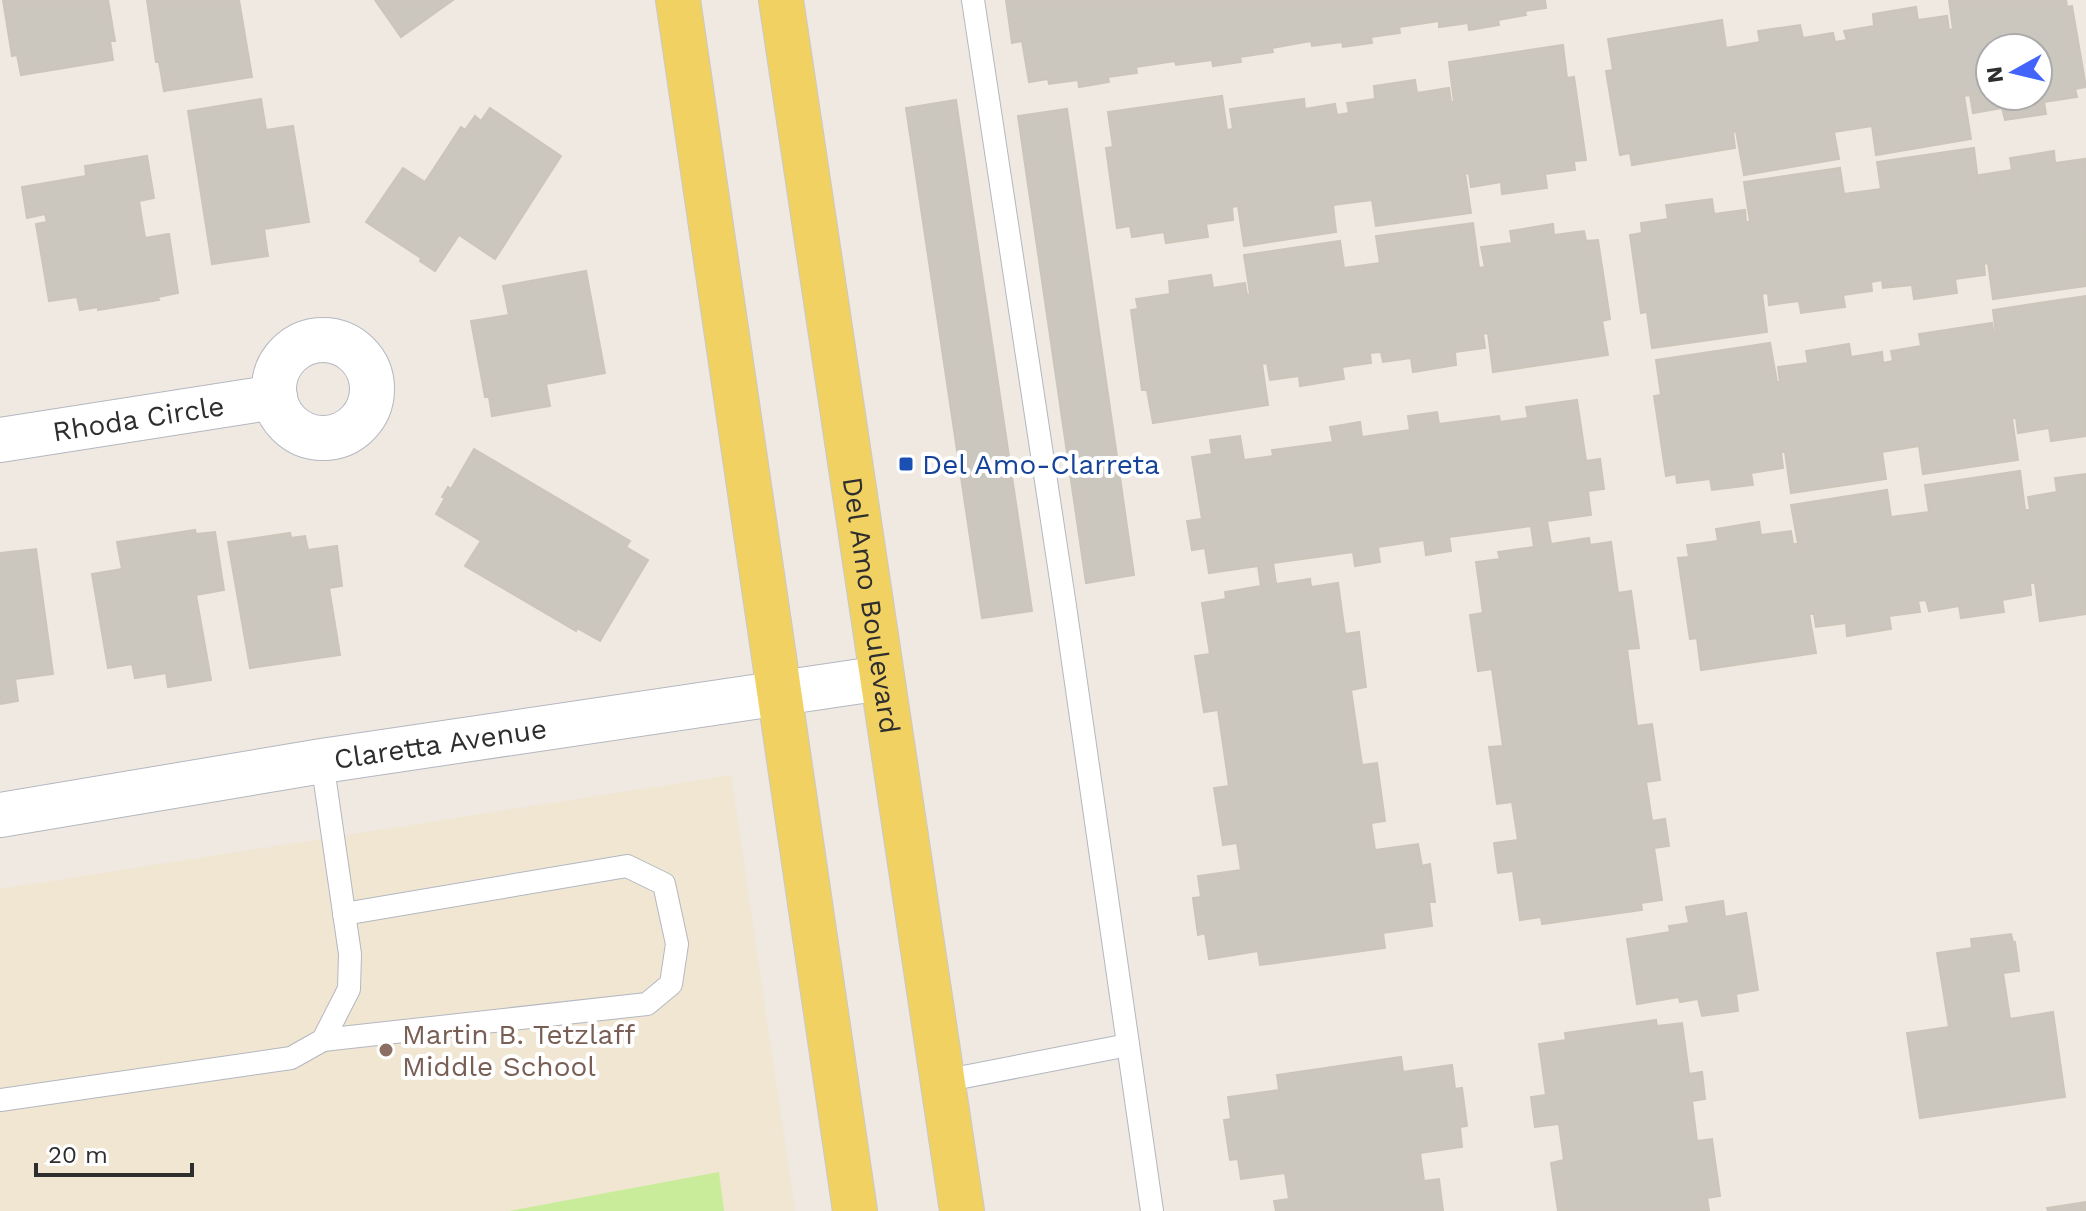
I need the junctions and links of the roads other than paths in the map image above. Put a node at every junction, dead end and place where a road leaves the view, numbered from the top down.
1 (678, 0) edge
2 (781, 0) edge
3 (973, 0) edge
4 (275, 397) dead end
5 (0, 440) edge
6 (882, 678) junction
7 (779, 694) junction
8 (322, 761) junction
9 (0, 815) edge
10 (344, 914) junction
11 (323, 1040) junction
12 (1128, 1045) junction
13 (943, 1081) junction
14 (0, 1100) edge
15 (855, 1211) edge
16 (962, 1211) edge
17 (1152, 1211) edge

1 - 7 main road
2 - 6 main road, Del Amo Boulevard
3 - 12 lane
4 - 5 street, Rhoda Circle
6 - 7 street, Claretta Avenue
6 - 13 main road, Del Amo Boulevard
7 - 8 street, Claretta Avenue
7 - 15 main road
8 - 9 street, Claretta Avenue
8 - 10 lane
10 - 11 lane
10 - 11 lane
11 - 14 lane
12 - 13 lane
12 - 17 lane
13 - 16 main road, Del Amo Boulevard

